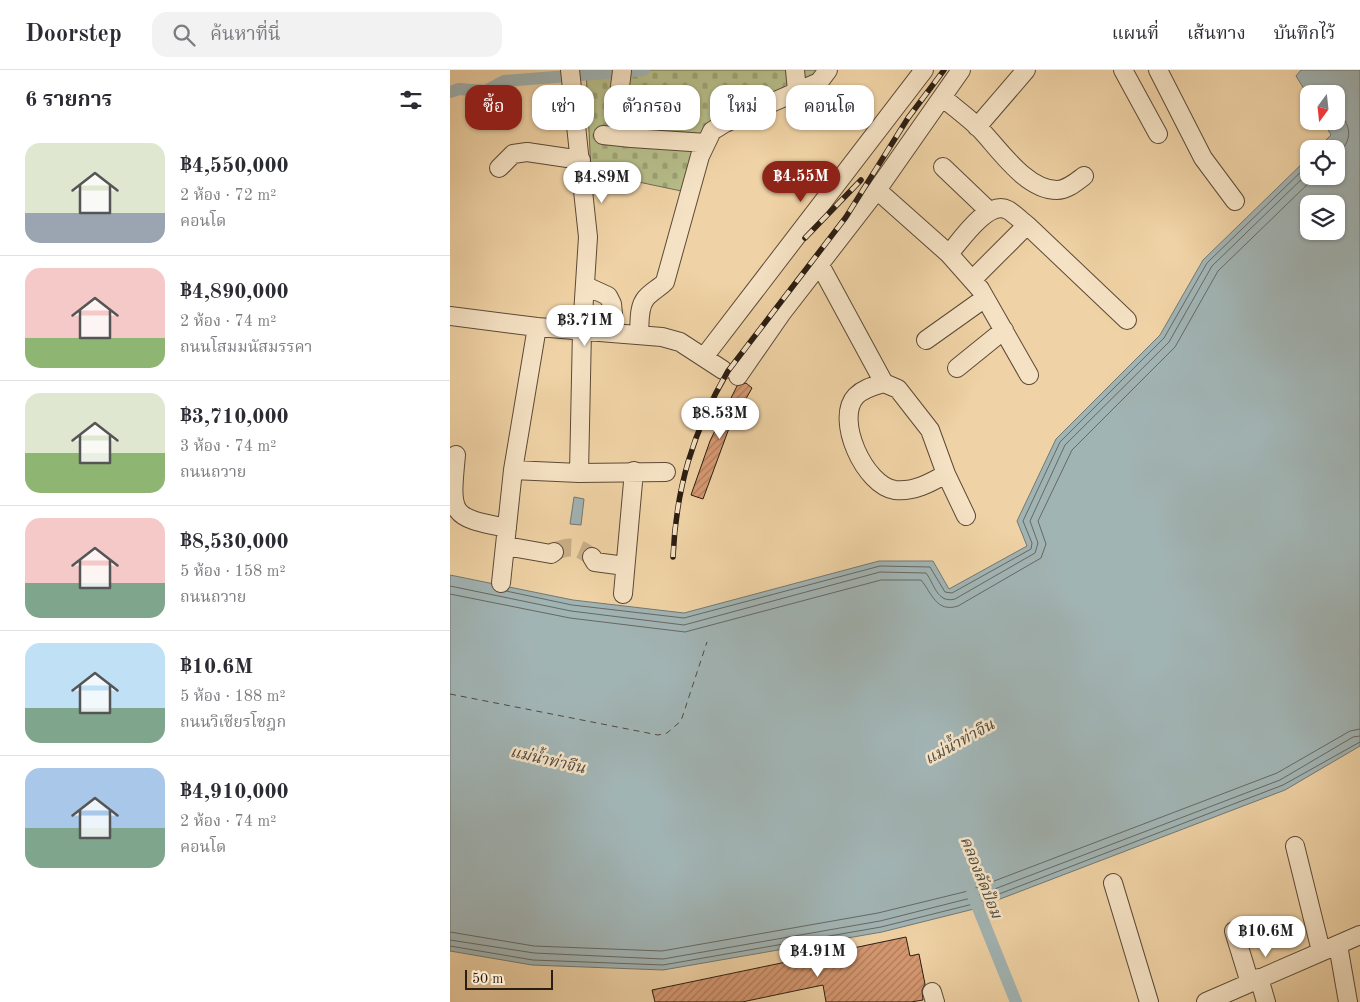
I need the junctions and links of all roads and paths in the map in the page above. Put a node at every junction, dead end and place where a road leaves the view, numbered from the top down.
1 (622, 70) edge
2 (795, 70) edge
3 (828, 70) edge
4 (924, 70) edge
5 (961, 70) edge
6 (1026, 70) edge
7 (1123, 70) edge
8 (1158, 70) edge
9 (570, 73) edge
10 (796, 85) edge
11 (812, 85) edge
12 (786, 96) edge
13 (942, 97) junction
14 (977, 127) junction
15 (1158, 134) dead end
16 (603, 135) dead end
17 (631, 138) junction
18 (706, 143) junction
19 (581, 160) junction
20 (943, 167) dead end
21 (498, 168) dead end
22 (1084, 176) dead end
23 (877, 190) junction
24 (1235, 201) dead end
25 (988, 210) junction
26 (1026, 225) junction
27 (948, 254) junction
28 (820, 265) junction
29 (972, 280) junction
30 (586, 286) junction
31 (986, 298) junction
32 (450, 316) edge
33 (1127, 320) dead end
34 (537, 327) junction
35 (582, 330) junction
36 (1004, 330) junction
37 (616, 333) junction
38 (639, 334) junction
39 (926, 340) dead end
40 (704, 357) junction
41 (957, 368) dead end
42 (1030, 375) dead end
43 (884, 383) junction
44 (456, 454) dead end
45 (513, 470) junction
46 (634, 471) junction
47 (666, 472) dead end
48 (579, 473) junction
49 (946, 474) junction
50 (966, 516) dead end
51 (506, 528) junction
52 (506, 546) junction
53 (554, 552) tunnel mouth
54 (592, 557) tunnel mouth
55 (625, 566) junction
56 (501, 583) dead end
57 (623, 594) dead end
58 (1295, 846) dead end
59 (1113, 883) dead end
60 (1234, 931) dead end
61 (1360, 934) edge
62 (1329, 948) junction
63 (1255, 981) junction
64 (1148, 1002) edge
65 (1206, 1002) edge
66 (1266, 1002) edge
67 (1348, 1002) edge

1 - 17 street
2 - 10 street
3 - 11 street
4 - 40 street
5 - 13 street
6 - 14 street
7 - 15 street
8 - 24 street
9 - 19 street
12 - 18 street
13 - 14 street
13 - 23 street
14 - 22 street
16 - 17 street
17 - 18 street
18 - 38 street
19 - 21 street
19 - 30 street
20 - 25 street
23 - 27 street
23 - 28 street
25 - 26 street
25 - 27 street
26 - 29 street
26 - 33 street
27 - 29 street
28 - 40 street
28 - 43 street
29 - 31 street
30 - 35 street
30 - 37 street
31 - 36 street
31 - 39 street
32 - 34 street
34 - 35 street
34 - 45 street
35 - 37 street
35 - 48 street
36 - 41 street
36 - 42 street
37 - 38 street
38 - 40 street
43 - 49 street
43 - 49 street
44 - 51 street
45 - 48 street
45 - 51 street
46 - 47 street
46 - 48 street
46 - 55 street
49 - 50 street
51 - 52 street
52 - 53 street
52 - 56 street
54 - 55 street
55 - 57 street
58 - 62 street
59 - 64 street
60 - 63 street
61 - 62 street
62 - 63 street
62 - 67 street
63 - 65 street
63 - 66 street

